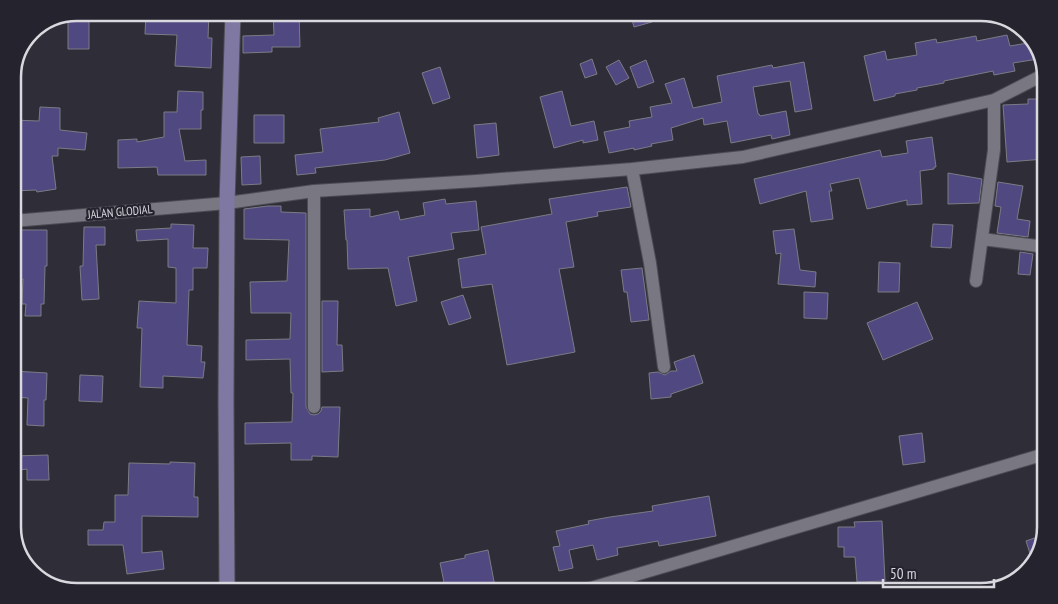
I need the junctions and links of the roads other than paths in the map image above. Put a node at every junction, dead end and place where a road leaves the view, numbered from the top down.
1 (233, 21) edge
2 (1037, 78) edge
3 (994, 100) junction
4 (632, 169) junction
5 (314, 191) junction
6 (227, 203) junction
7 (21, 219) edge
8 (982, 239) junction
9 (1037, 246) edge
10 (976, 282) dead end
11 (664, 367) dead end
12 (314, 408) dead end
13 (1037, 457) edge
14 (227, 583) edge
15 (612, 583) edge

1 - 6 street
2 - 3 street, JALAN GLODIAL
3 - 4 street, JALAN GLODIAL
3 - 8 street
4 - 5 street, JALAN GLODIAL
4 - 11 street
5 - 6 street, JALAN GLODIAL
5 - 12 street
6 - 7 street, JALAN GLODIAL
6 - 14 street
8 - 9 street
8 - 10 street
13 - 15 street

